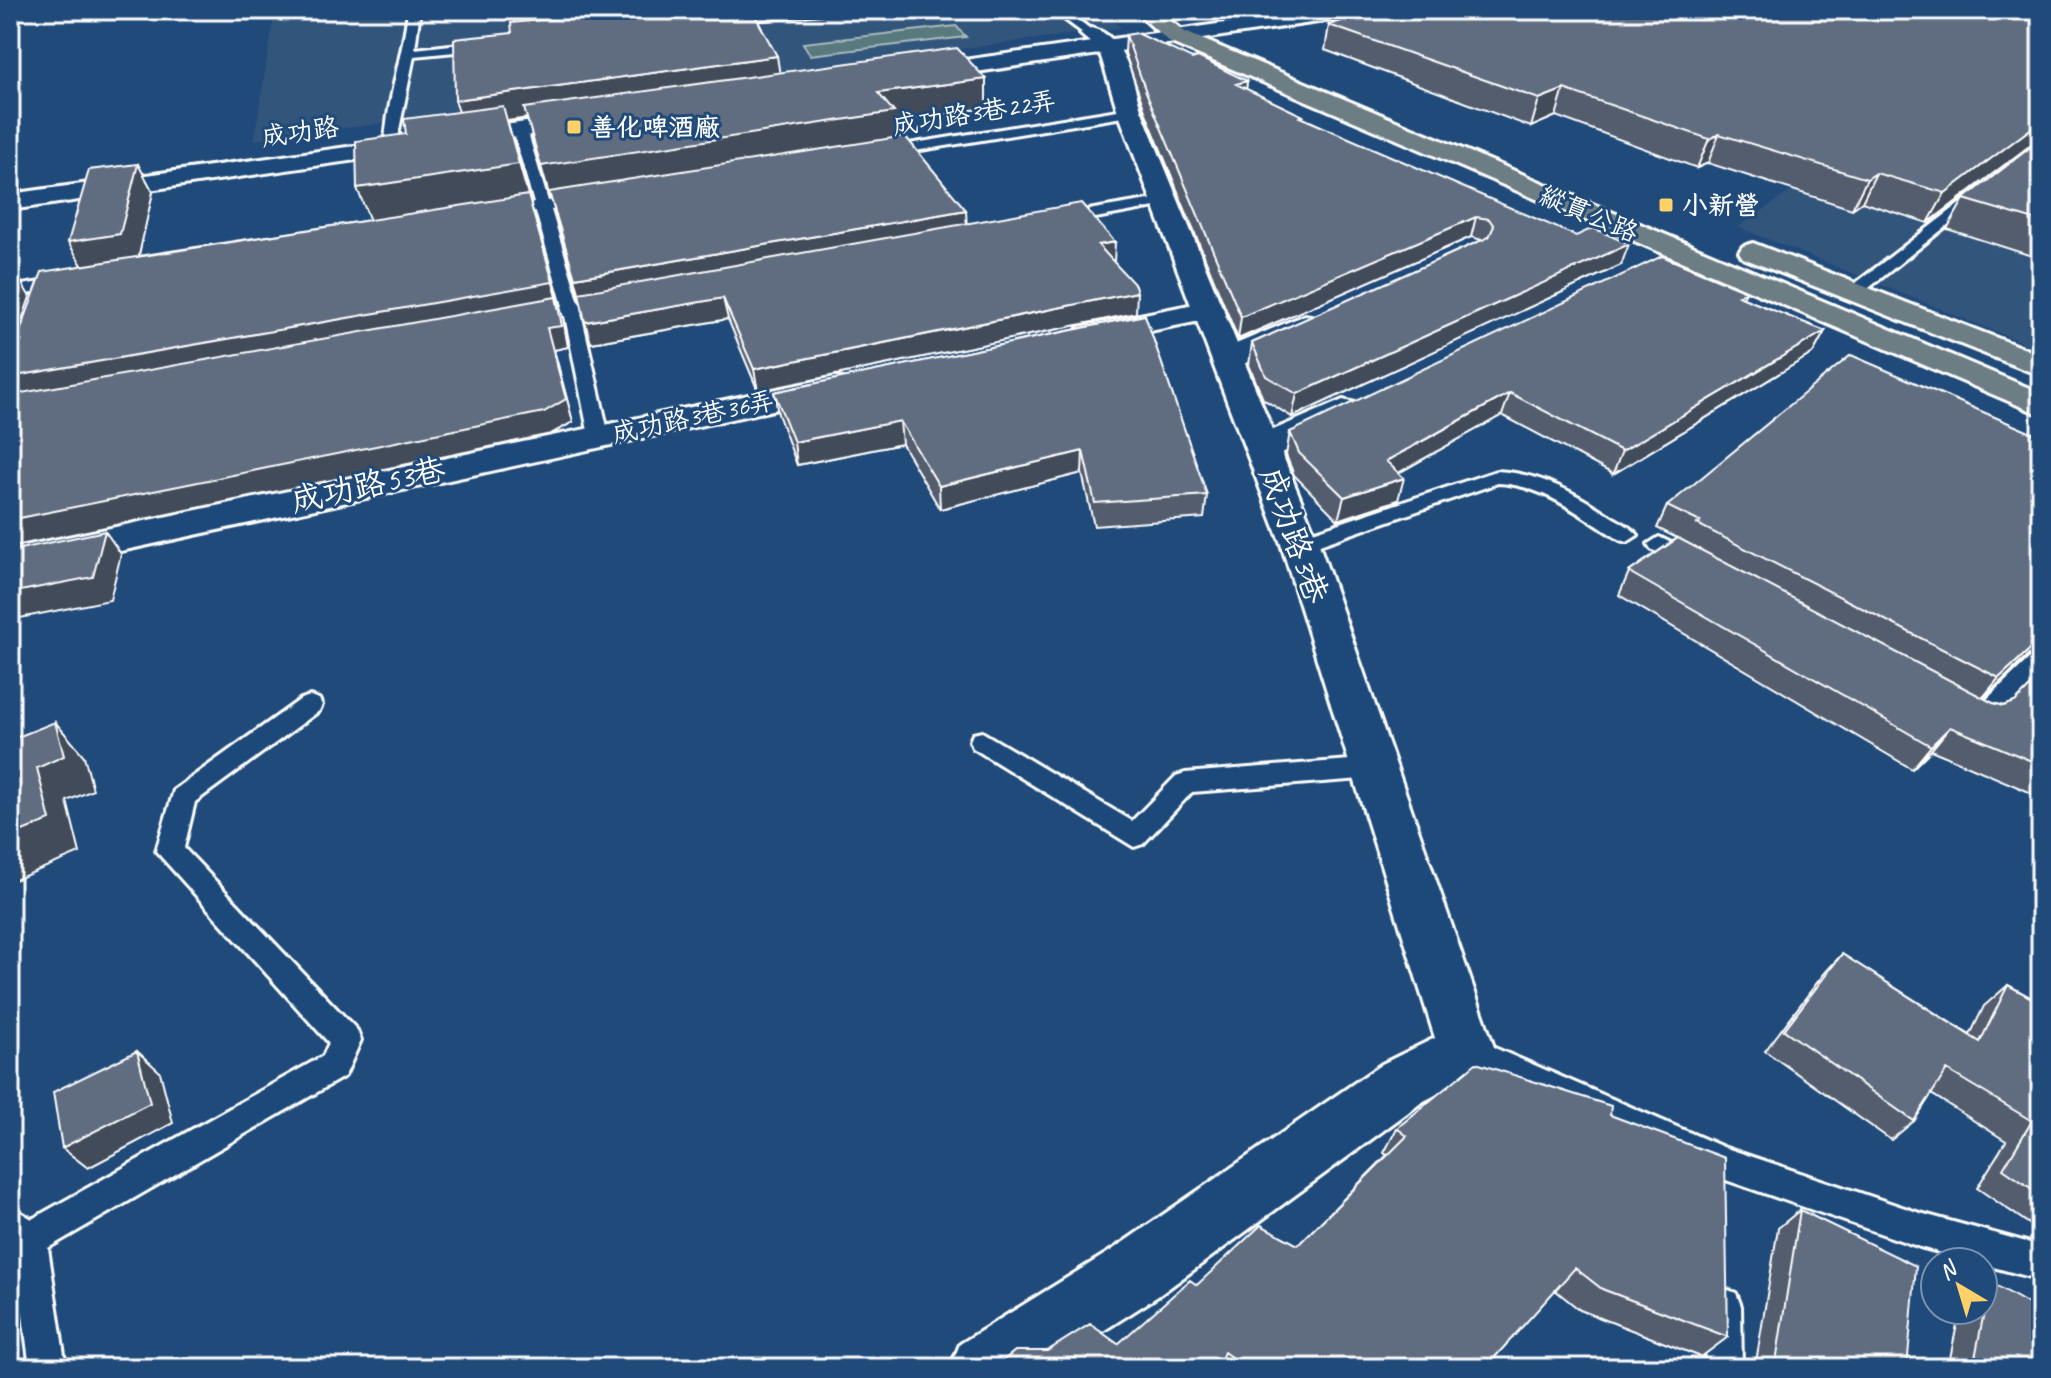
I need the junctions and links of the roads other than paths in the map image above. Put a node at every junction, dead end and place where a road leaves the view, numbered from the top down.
1 (414, 10) edge
2 (821, 10) edge
3 (1058, 10) edge
4 (1262, 10) edge
5 (1359, 10) edge
6 (710, 22) edge
7 (1176, 22) edge
8 (1100, 40) junction
9 (504, 43) edge
10 (409, 53) junction
11 (891, 69) edge
12 (1130, 112) junction
13 (520, 130) junction
14 (392, 139) junction
15 (866, 155) edge
16 (10, 182) edge
17 (1991, 184) edge
18 (602, 197) edge
19 (1166, 201) junction
20 (10, 202) edge
21 (540, 207) junction
22 (1649, 210) dead end
23 (478, 217) edge
24 (1042, 223) edge
25 (1723, 239) dead end
26 (76, 282) edge
27 (45, 287) junction
28 (10, 292) edge
29 (1854, 292) junction
30 (631, 298) edge
31 (40, 309) edge
32 (572, 309) junction
33 (1209, 310) junction
34 (1328, 314) edge
35 (509, 320) edge
36 (1053, 342) edge
37 (1228, 359) junction
38 (2041, 366) edge
39 (865, 381) edge
40 (1377, 394) edge
41 (2041, 405) edge
42 (599, 436) junction
43 (1263, 448) junction
44 (1627, 535) dead end
45 (1300, 544) junction
46 (1659, 544) dead end
47 (10, 562) edge
48 (1713, 573) edge
49 (2041, 661) edge
50 (1957, 702) edge
51 (310, 705) dead end
52 (982, 741) dead end
53 (1375, 768) junction
54 (1467, 1050) junction
55 (20, 1231) edge
56 (2041, 1263) edge
57 (1722, 1273) edge
58 (48, 1368) edge
59 (984, 1368) edge
60 (1724, 1368) edge

1 - 10 lane
2 - 6 lane
3 - 8 lane
4 - 7 street
5 - 7 street
7 - 8 street
7 - 22 main road, 縱貫公路
7 - 41 main road, 縱貫公路
8 - 11 street
8 - 12 street, 成功路3巷
9 - 10 lane
10 - 14 lane
12 - 15 lane, 成功路3巷22弄
12 - 19 street, 成功路3巷
13 - 14 street, 成功路
13 - 14 street, 成功路
13 - 21 lane
14 - 16 street, 成功路
14 - 20 street, 成功路
17 - 29 lane
18 - 21 lane
19 - 24 lane
19 - 33 street, 成功路3巷
21 - 23 lane
21 - 32 lane
25 - 29 main road
26 - 27 lane
27 - 28 lane
27 - 31 lane
29 - 38 main road
30 - 32 lane
32 - 35 lane
32 - 42 lane
33 - 36 street
33 - 37 street, 成功路3巷
34 - 37 street
37 - 43 street, 成功路3巷
39 - 42 street, 成功路3巷36弄
40 - 43 street
42 - 47 street, 成功路53巷
43 - 45 street, 成功路3巷
44 - 45 lane
45 - 53 street, 成功路3巷
46 - 48 lane
49 - 50 lane
51 - 55 lane
52 - 53 lane
53 - 54 street, 成功路3巷
54 - 56 lane
54 - 59 street
55 - 58 lane
57 - 60 lane

